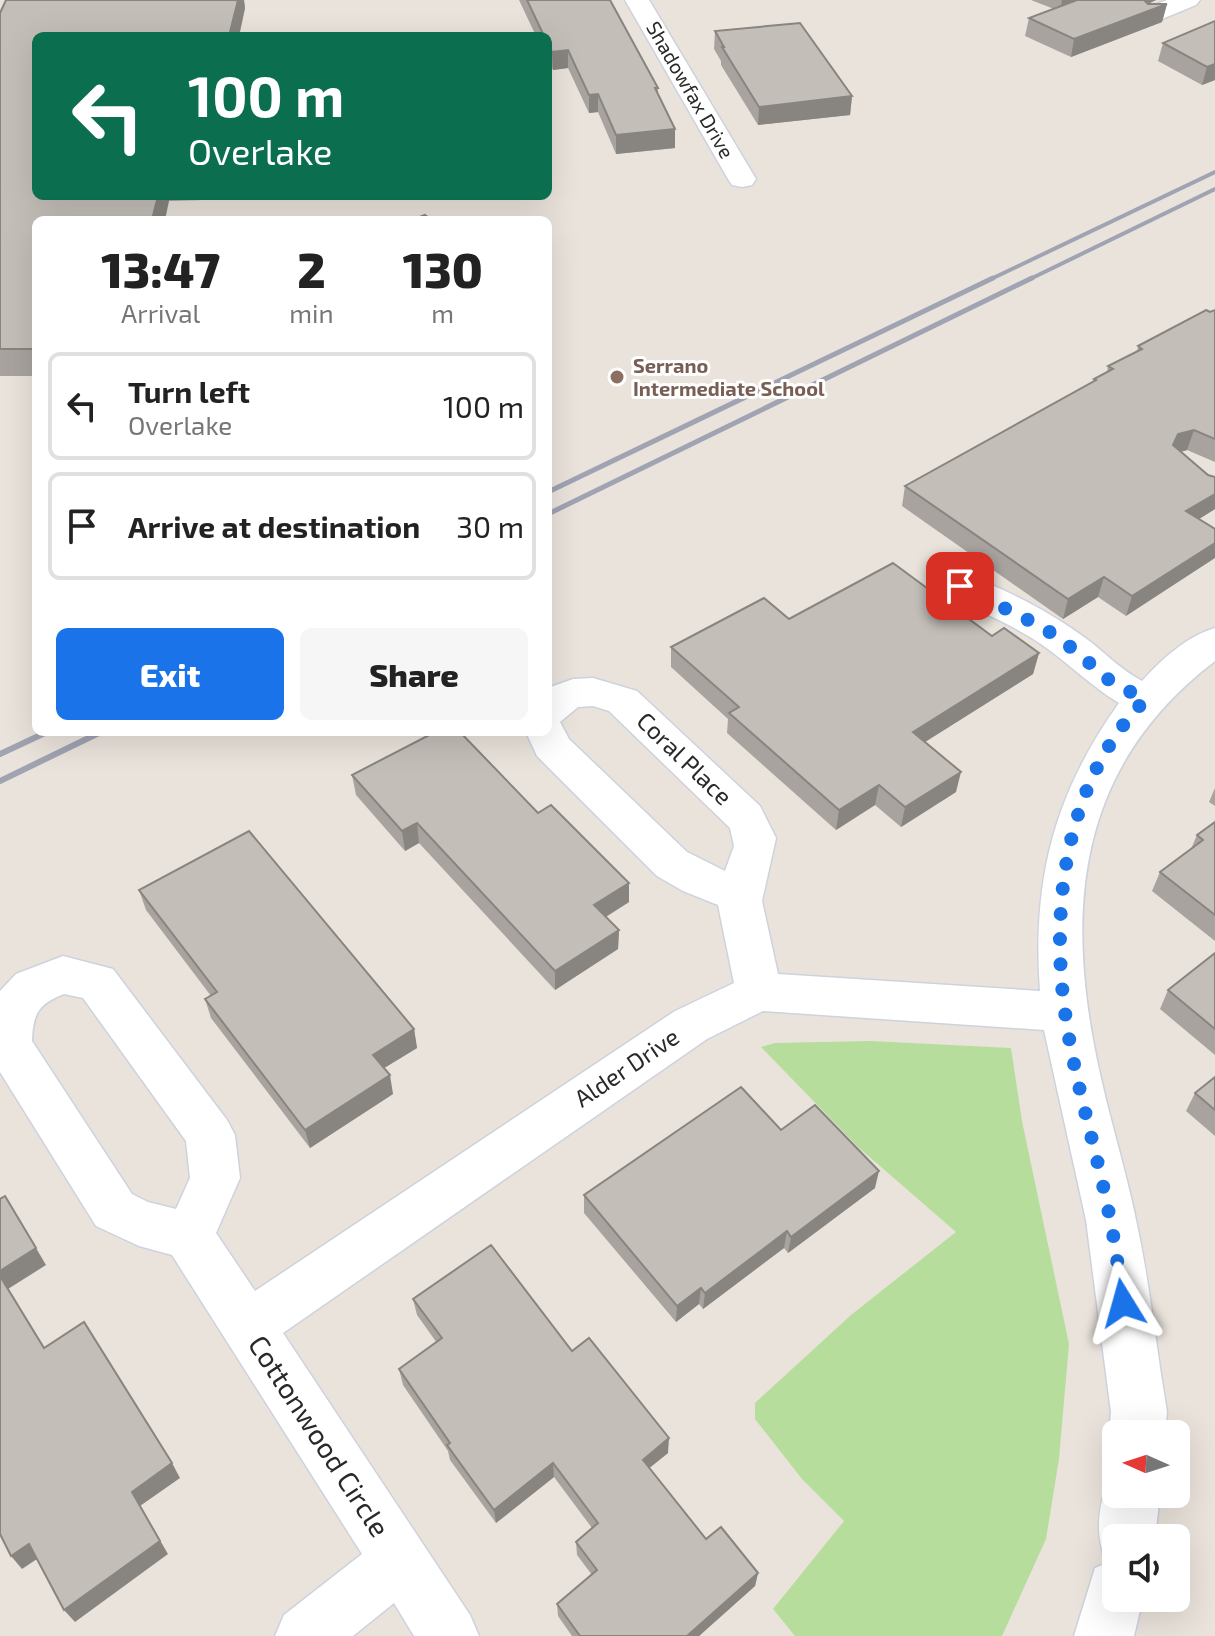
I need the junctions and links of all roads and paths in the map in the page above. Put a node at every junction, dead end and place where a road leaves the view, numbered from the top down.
1 (637, 0) edge
2 (1188, 0) edge
3 (1153, 14) edge
4 (742, 179) dead end
5 (960, 586) dead end
6 (1215, 641) edge
7 (1145, 700) junction
8 (552, 706) edge
9 (547, 736) edge
10 (739, 895) junction
11 (759, 992) junction
12 (1065, 1012) junction
13 (189, 1236) junction
14 (247, 1327) junction
15 (1138, 1420) edge
16 (400, 1561) junction
17 (1110, 1612) edge
18 (305, 1636) edge
19 (449, 1636) edge
20 (1104, 1636) edge

1 - 4 street, Shadowfax Drive
2 - 3 street
5 - 7 street
6 - 7 street
7 - 12 street
8 - 10 street, Coral Place
9 - 10 street
10 - 11 street
11 - 12 street, Alder Drive
11 - 14 street, Alder Drive
12 - 15 street
13 - 13 street
13 - 14 street, Cottonwood Circle
14 - 16 street, Cottonwood Circle
16 - 18 street
16 - 19 street, Cottonwood Circle
17 - 20 street

